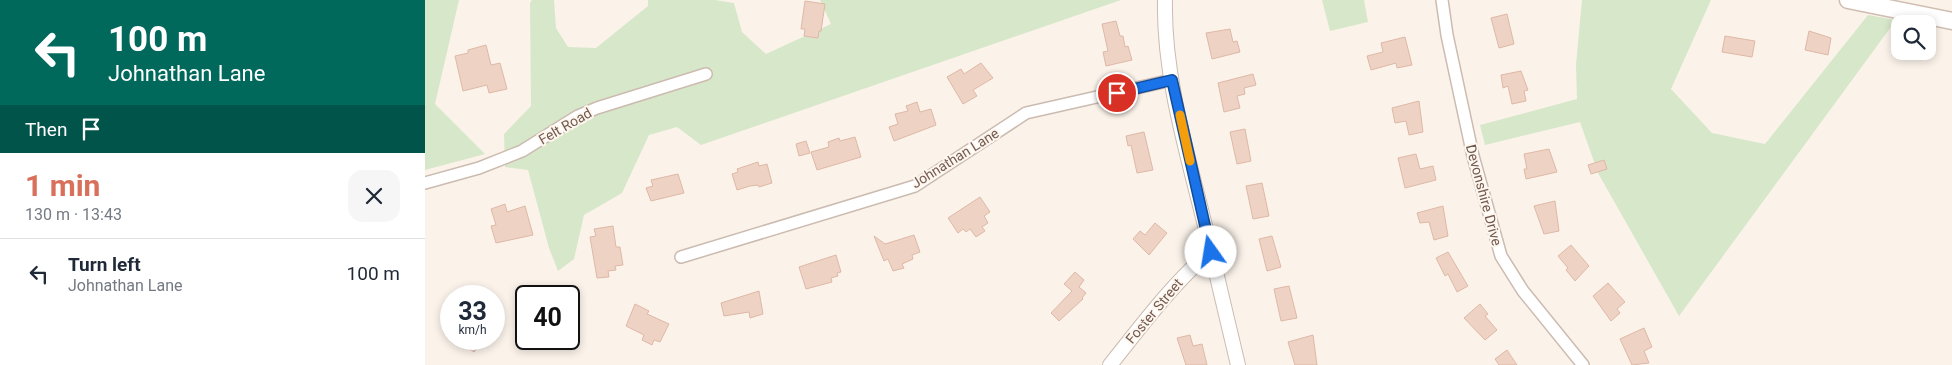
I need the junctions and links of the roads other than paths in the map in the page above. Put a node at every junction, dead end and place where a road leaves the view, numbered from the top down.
1 (1165, 0) edge
2 (1442, 0) edge
3 (1848, 0) edge
4 (1952, 21) edge
5 (706, 74) dead end
6 (1172, 80) junction
7 (425, 183) edge
8 (1211, 252) junction
9 (681, 256) dead end
10 (1110, 365) edge
11 (1239, 365) edge
12 (1583, 365) edge

1 - 6 street
2 - 12 street, Devonshire Drive
3 - 4 main road
5 - 7 street, Felt Road
6 - 8 street
6 - 9 street, Johnathan Lane
8 - 10 street, Foster Street
8 - 11 street

